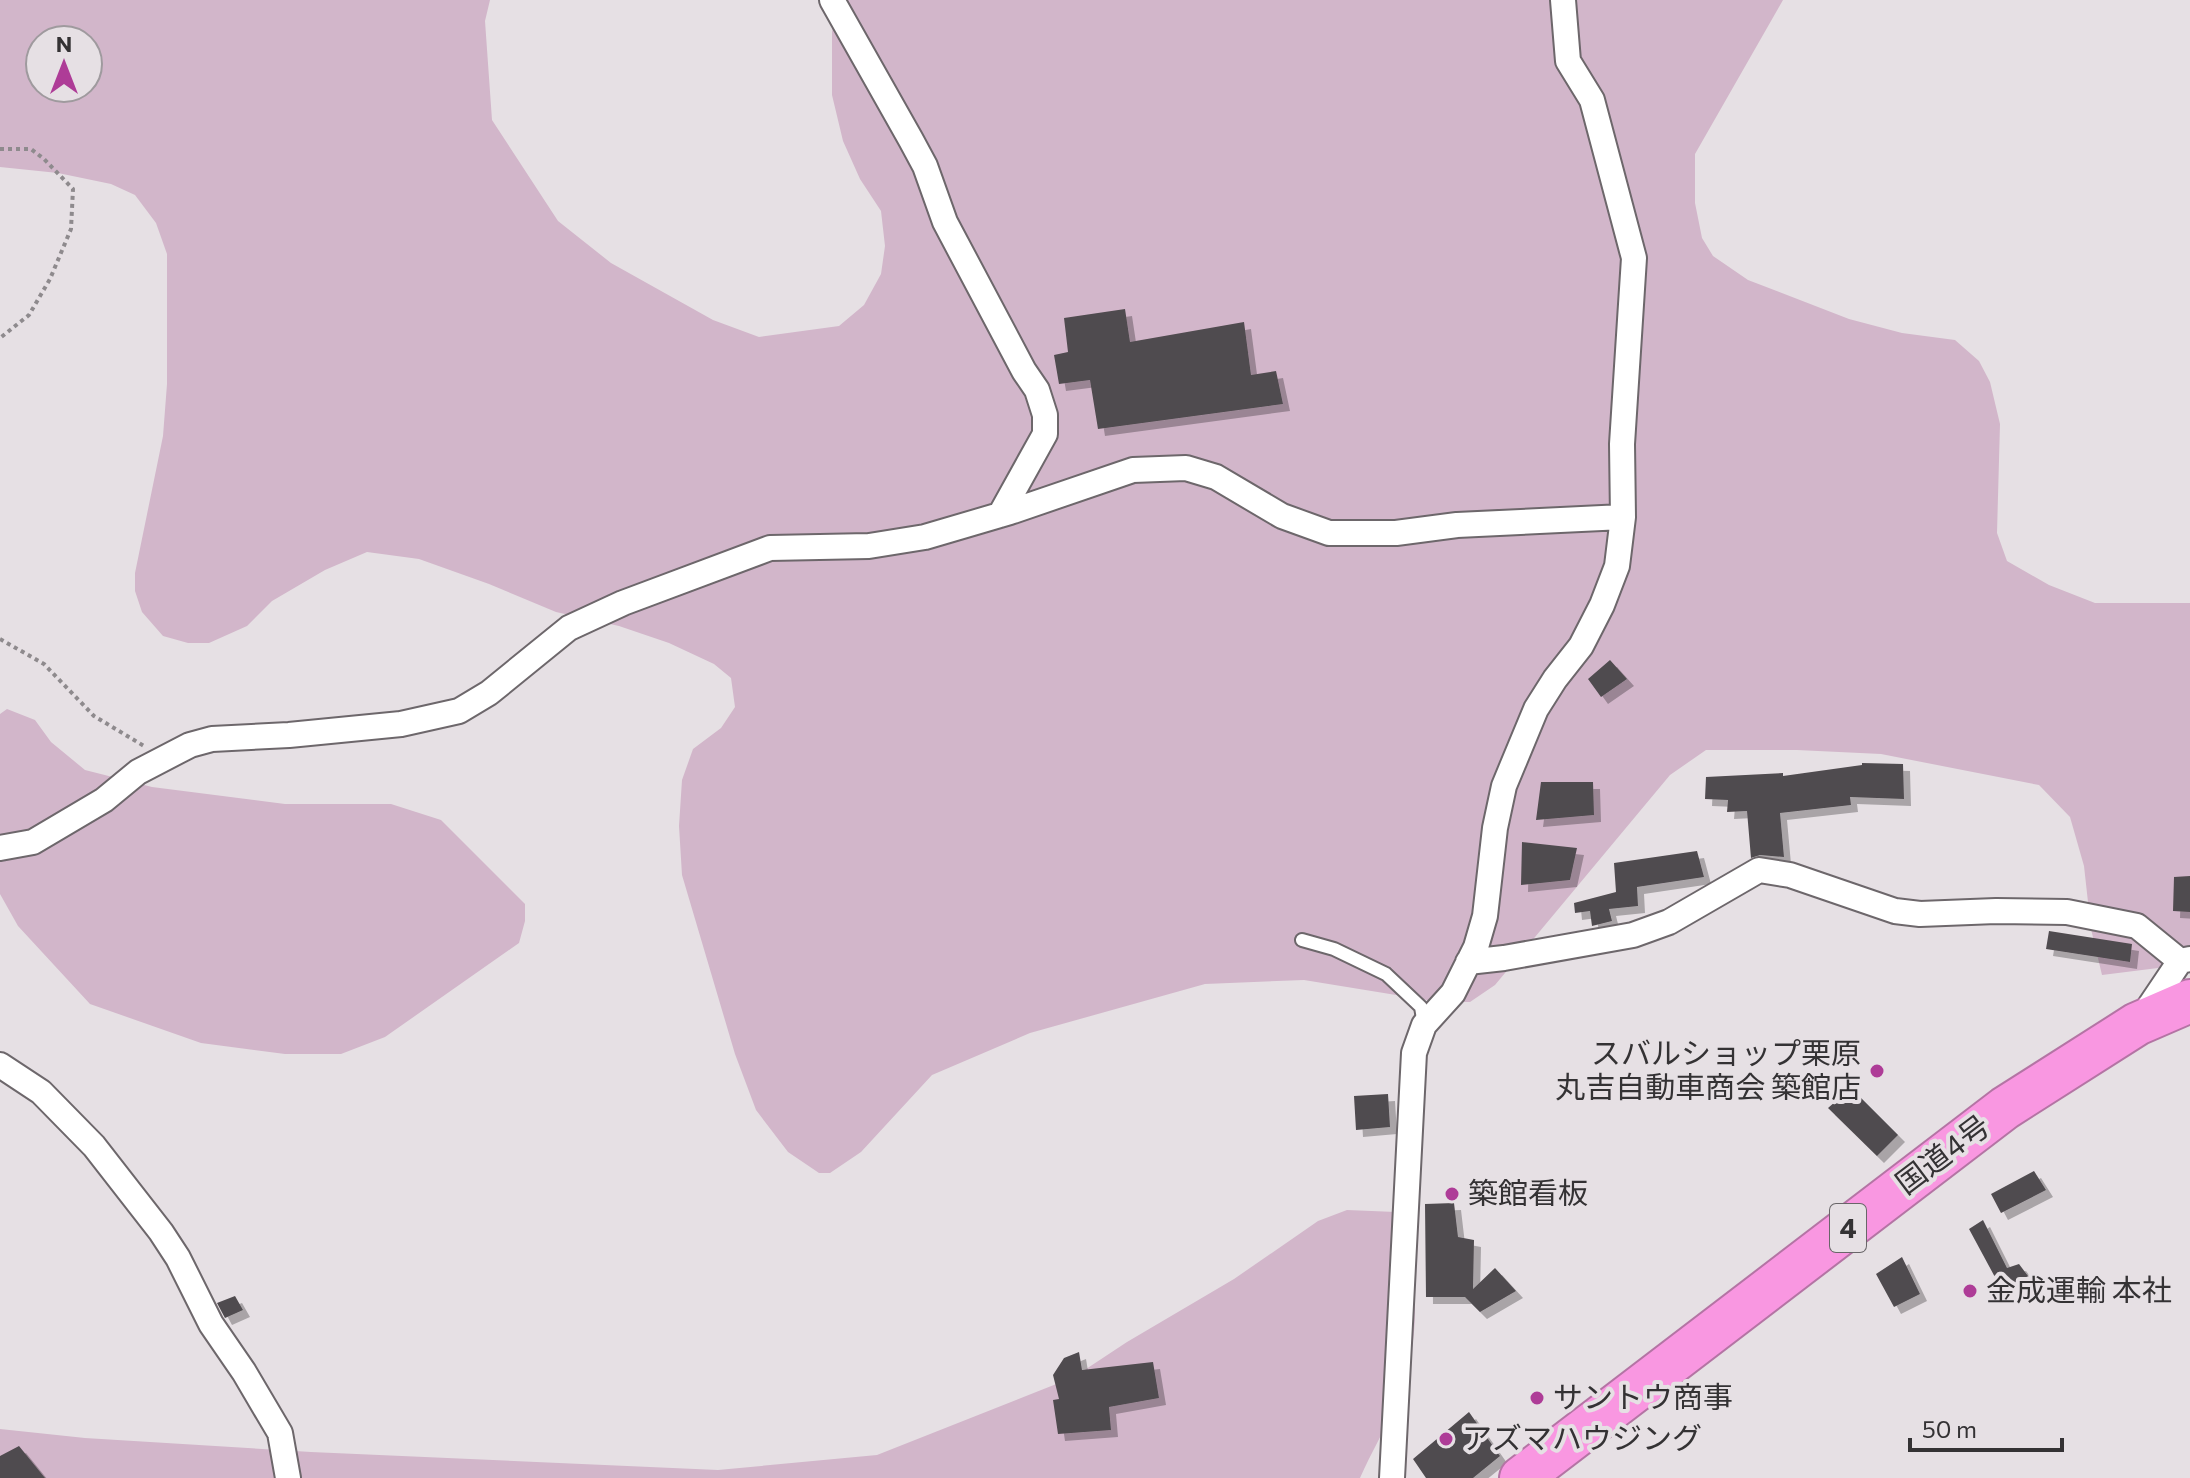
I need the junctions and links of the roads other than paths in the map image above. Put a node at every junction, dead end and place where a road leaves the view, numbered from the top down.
1 (832, 0) edge
2 (1563, 0) edge
3 (1000, 515) junction
4 (1623, 517) junction
5 (0, 848) edge
6 (1302, 940) dead end
7 (1468, 962) junction
8 (2187, 974) edge
9 (1424, 1025) junction
10 (0, 1065) edge
11 (288, 1478) edge
12 (1392, 1478) edge
13 (1521, 1478) edge

1 - 3 street
2 - 4 street
3 - 4 street
3 - 5 street
4 - 7 street
6 - 9 lane
7 - 8 street
7 - 9 street
8 - 13 highway, 国道4号 / 4
9 - 12 street
10 - 11 street

